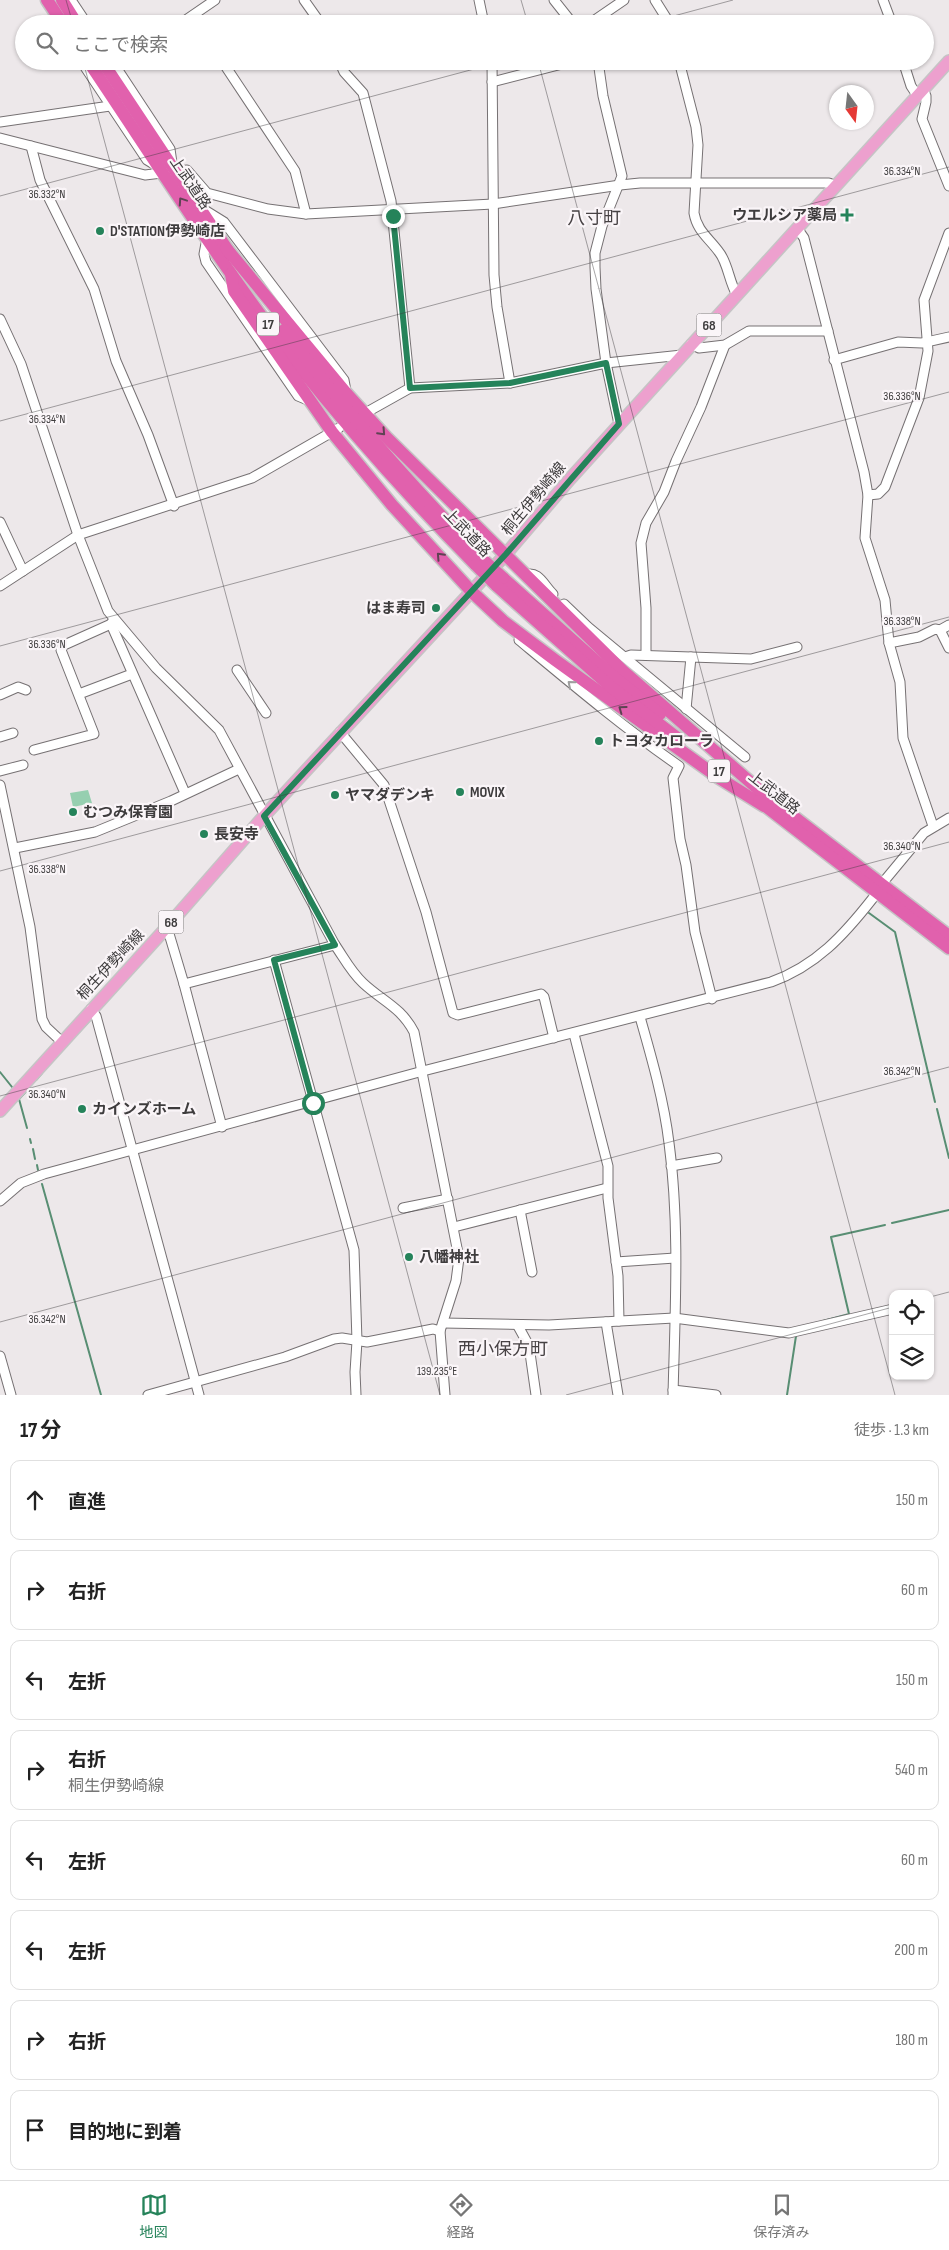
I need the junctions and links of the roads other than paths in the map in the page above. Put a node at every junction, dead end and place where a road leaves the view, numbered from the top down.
1 (40, 0) edge
2 (47, 0) edge
3 (62, 0) edge
4 (71, 0) edge
5 (215, 0) edge
6 (304, 0) edge
7 (479, 0) edge
8 (554, 0) edge
9 (624, 0) edge
10 (655, 0) edge
11 (883, 0) edge
12 (50, 15) edge
13 (57, 15) edge
14 (71, 15) edge
15 (81, 15) edge
16 (193, 15) edge
17 (314, 15) edge
18 (482, 15) edge
19 (566, 15) edge
20 (602, 15) edge
21 (664, 15) edge
22 (889, 15) edge
23 (949, 61) edge
24 (87, 70) edge
25 (95, 70) edge
26 (228, 70) edge
27 (343, 70) edge
28 (492, 70) edge
29 (539, 70) edge
30 (599, 70) edge
31 (681, 70) edge
32 (907, 70) edge
33 (117, 73) edge
34 (492, 82) junction
35 (920, 92) junction
36 (110, 106) junction
37 (0, 122) edge
38 (0, 138) edge
39 (31, 146) junction
40 (167, 168) junction
41 (948, 176) edge
42 (696, 183) junction
43 (620, 184) junction
44 (836, 186) junction
45 (949, 186) edge
46 (493, 204) junction
47 (200, 208) junction
48 (392, 208) junction
49 (306, 214) junction
50 (797, 228) junction
51 (949, 233) edge
52 (207, 238) junction
53 (226, 248) junction
54 (232, 274) junction
55 (737, 295) junction
56 (0, 319) edge
57 (828, 331) junction
58 (949, 337) edge
59 (927, 342) junction
60 (691, 344) junction
61 (725, 346) junction
62 (682, 355) junction
63 (834, 360) junction
64 (606, 363) junction
65 (510, 383) junction
66 (410, 388) junction
67 (347, 394) junction
68 (311, 401) junction
69 (362, 415) junction
70 (619, 424) junction
71 (336, 430) junction
72 (868, 495) junction
73 (174, 506) junction
74 (0, 522) edge
75 (78, 535) junction
76 (506, 554) junction
77 (479, 562) junction
78 (23, 571) junction
79 (525, 575) junction
80 (0, 586) edge
81 (472, 592) junction
82 (503, 621) junction
83 (113, 622) junction
84 (949, 625) edge
85 (940, 630) junction
86 (889, 643) junction
87 (797, 647) dead end
88 (949, 648) edge
89 (646, 655) junction
90 (625, 657) junction
91 (692, 657) junction
92 (237, 670) dead end
93 (132, 674) junction
94 (26, 690) dead end
95 (79, 694) junction
96 (0, 695) edge
97 (686, 709) junction
98 (266, 713) dead end
99 (340, 732) junction
100 (13, 733) dead end
101 (0, 737) edge
102 (34, 750) dead end
103 (745, 757) dead end
104 (23, 765) dead end
105 (239, 769) junction
106 (0, 771) edge
107 (0, 785) edge
108 (185, 793) junction
109 (765, 800) junction
110 (264, 816) junction
111 (949, 818) edge
112 (933, 826) junction
113 (15, 848) junction
114 (885, 880) dead end
115 (872, 898) dead end
116 (166, 927) junction
117 (949, 936) edge
118 (335, 945) junction
119 (949, 948) edge
120 (274, 960) junction
121 (184, 984) junction
122 (712, 999) junction
123 (91, 1009) junction
124 (640, 1017) junction
125 (574, 1034) junction
126 (554, 1038) junction
127 (62, 1042) junction
128 (423, 1072) junction
129 (313, 1103) junction
130 (0, 1111) edge
131 (222, 1127) junction
132 (133, 1150) junction
133 (717, 1158) dead end
134 (671, 1166) junction
135 (607, 1188) junction
136 (448, 1198) junction
137 (0, 1201) edge
138 (403, 1208) dead end
139 (520, 1210) junction
140 (454, 1227) junction
141 (675, 1258) junction
142 (616, 1262) junction
143 (532, 1272) dead end
144 (889, 1310) edge
145 (674, 1318) junction
146 (619, 1321) junction
147 (606, 1322) junction
148 (518, 1326) junction
149 (442, 1327) junction
150 (357, 1341) junction
151 (0, 1356) edge
152 (196, 1382) junction
153 (673, 1392) edge
154 (11, 1395) edge
155 (148, 1395) edge
156 (199, 1395) edge
157 (356, 1395) edge
158 (444, 1395) edge
159 (536, 1395) edge
160 (618, 1395) edge
161 (712, 1395) edge
162 (716, 1395) edge

1 - 12 street
2 - 13 highway
3 - 14 highway
4 - 15 street
5 - 16 street
6 - 17 street
7 - 18 street
8 - 19 street
9 - 20 street
10 - 21 street
11 - 22 street
23 - 35 main road, 桐生伊勢崎線 / 68
24 - 36 street
25 - 40 highway, 上武道路 / 17
26 - 49 street
27 - 48 street
28 - 34 street
29 - 34 street
30 - 43 street
31 - 42 street
32 - 35 street
33 - 40 highway, 上武道路 / 17
34 - 46 street
35 - 41 street
35 - 44 main road, 桐生伊勢崎線 / 68
36 - 37 street
36 - 40 street
38 - 39 street
39 - 40 street
39 - 73 street
40 - 47 highway, 上武道路 / 17
40 - 49 street
52 -> 40 highway, 上武道路 / 17
41 - 45 street
42 - 43 street
42 - 44 street
42 - 55 street
43 - 46 street
43 - 64 street
44 - 50 main road, 桐生伊勢崎線 / 68
46 - 48 street
46 - 65 street
47 - 53 highway, 上武道路 / 17
47 - 67 street
48 - 49 street
48 - 66 street
50 - 55 main road, 桐生伊勢崎線 / 68
50 - 57 street
51 - 59 street
52 - 54 highway, 上武道路 / 17
52 - 68 street
53 - 67 highway
53 - 77 highway, 上武道路 / 17
54 - 68 highway
54 - 77 highway, 上武道路 / 17
55 - 60 main road, 桐生伊勢崎線 / 68
56 - 75 street
57 - 61 street
57 - 63 street
58 - 59 street
59 - 63 street
59 - 72 street
60 - 61 street
60 - 62 main road, 桐生伊勢崎線 / 68
61 - 89 street
62 - 64 street
62 - 70 main road, 桐生伊勢崎線 / 68
63 - 72 street
64 - 65 street
64 - 70 street
65 - 66 street
66 - 69 street
67 - 69 highway
68 - 71 highway
69 -> 76 highway
70 - 76 main road, 桐生伊勢崎線 / 68
71 - 73 street
81 -> 71 highway
72 - 86 street
73 - 75 street
74 - 78 street
75 - 78 street
75 - 83 street
76 - 79 highway
76 - 81 main road, 桐生伊勢崎線 / 68
77 - 109 highway, 上武道路 / 17, bridge
78 - 80 street
79 - 90 street
79 - 109 highway
81 - 82 highway
81 - 99 main road, 桐生伊勢崎線 / 68
109 -> 82 highway
122 -> 82 street
83 - 93 street
83 - 95 street
83 - 105 street
84 - 85 street
85 - 86 street
85 - 88 street
86 - 112 street
87 - 91 street
89 - 90 street
89 - 91 street
90 - 97 street
91 - 97 street
92 - 98 street
93 - 95 street
93 - 108 street
94 - 96 street
95 - 102 street
97 - 103 street
99 - 110 main road, 桐生伊勢崎線 / 68
99 - 126 street
100 - 101 street
104 - 106 street
105 - 108 street
105 - 110 street
107 - 113 street
108 - 113 street
109 - 117 highway, 上武道路 / 17
109 - 119 highway, 上武道路 / 17
110 - 116 main road, 桐生伊勢崎線 / 68
110 - 118 street
111 - 112 street
112 - 114 street
113 - 127 street
115 - 122 street
116 - 121 street
116 - 123 main road, 桐生伊勢崎線 / 68
118 - 120 street
118 - 128 street
120 - 121 street
120 - 129 street
121 - 131 street
122 - 124 street
123 - 127 main road, 桐生伊勢崎線 / 68
123 - 132 street
124 - 125 street
124 - 134 street
125 - 126 street
125 - 135 street
126 - 128 street
127 - 130 main road, 桐生伊勢崎線 / 68
128 - 129 street
128 - 136 street
129 - 131 street
129 - 150 street
131 - 132 street
132 - 137 street
132 - 152 street
133 - 134 street
134 - 141 street
135 - 139 street
135 - 142 street
136 - 138 street
136 - 140 street
139 - 140 street
139 - 143 street
140 - 149 street
141 - 142 street
141 - 145 street
142 - 146 street
144 - 145 street
145 - 146 street
145 - 153 street
146 - 147 street
147 - 148 street
147 - 160 street
148 - 149 street
148 - 159 street
149 - 150 street
149 - 158 street
150 - 152 street
150 - 157 street
151 - 154 street
152 - 155 street
152 - 156 street
153 - 161 street
161 - 162 street

